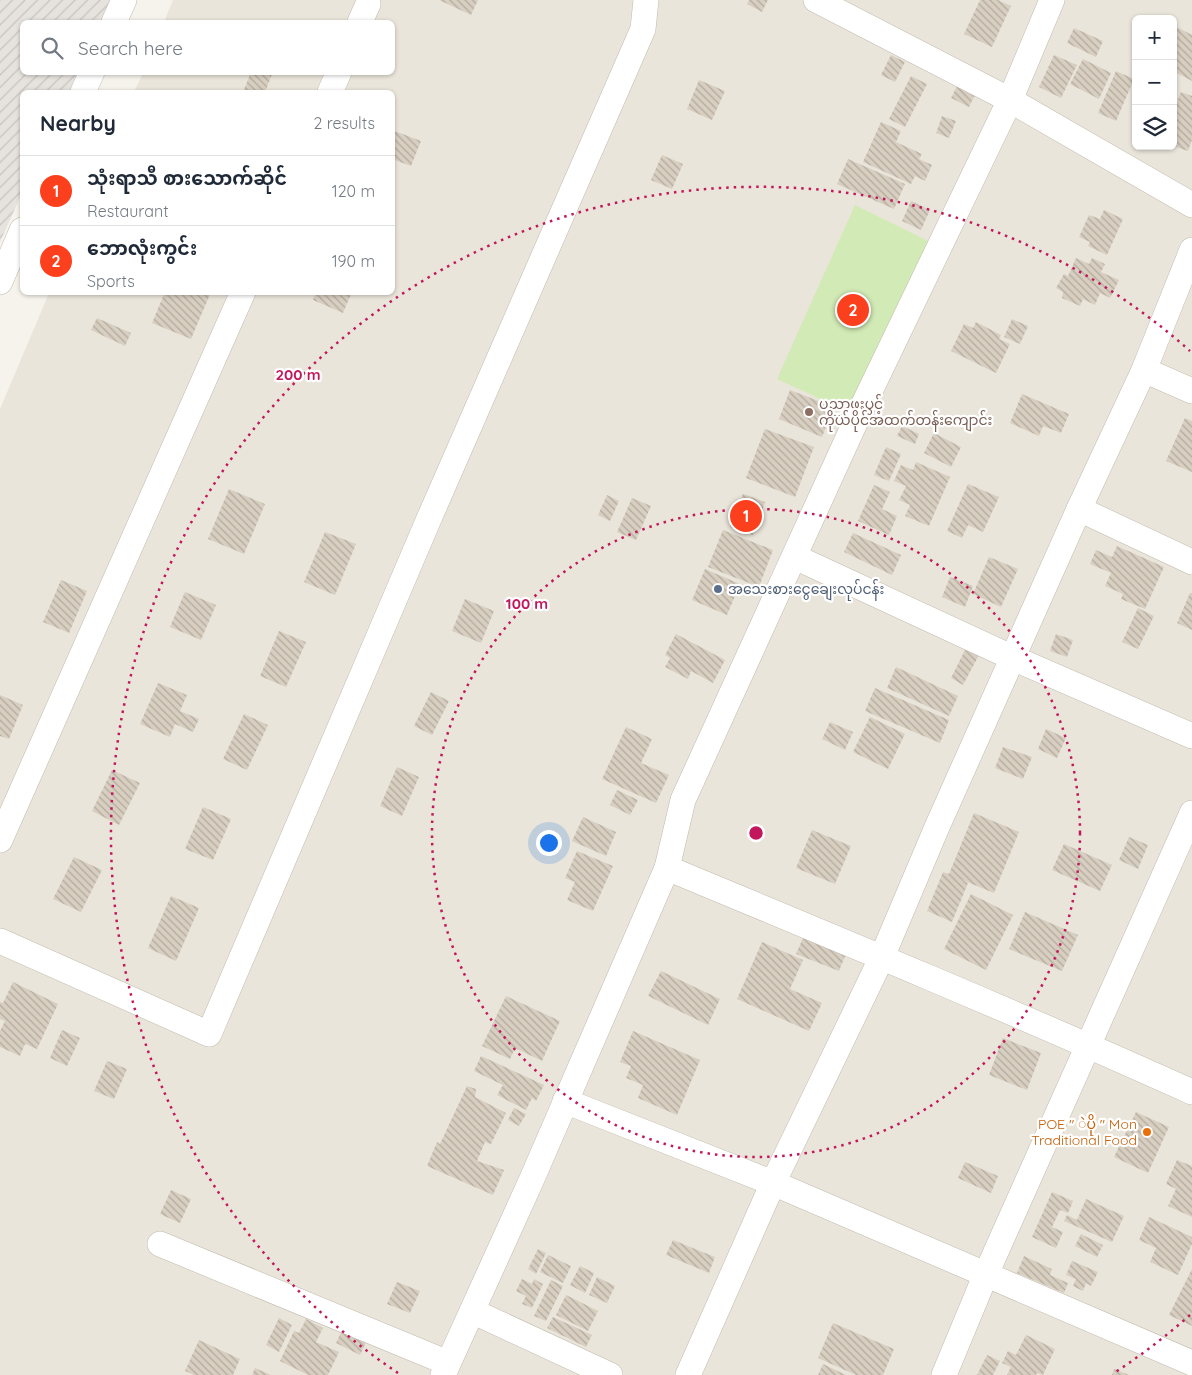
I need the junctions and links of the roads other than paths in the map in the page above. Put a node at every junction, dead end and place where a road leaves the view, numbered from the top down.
1 (124, 0) edge
2 (646, 0) edge
3 (1052, 0) edge
4 (825, 2) edge
5 (115, 20) edge
6 (91, 75) edge
7 (338, 75) edge
8 (84, 90) edge
9 (331, 90) edge
10 (1010, 100) junction
11 (1192, 205) edge
12 (20, 235) edge
13 (1192, 250) edge
14 (0, 282) edge
15 (242, 295) edge
16 (1144, 370) junction
17 (1192, 391) edge
18 (1079, 509) junction
19 (795, 556) junction
20 (1192, 562) edge
21 (1013, 658) junction
22 (1192, 736) edge
23 (1192, 813) edge
24 (0, 840) edge
25 (667, 868) junction
26 (0, 941) edge
27 (882, 957) junction
28 (1088, 1045) junction
29 (1192, 1092) edge
30 (565, 1101) junction
31 (773, 1183) junction
32 (160, 1244) dead end
33 (986, 1274) junction
34 (472, 1311) junction
35 (1192, 1363) edge
36 (446, 1369) edge
37 (610, 1375) edge
38 (688, 1375) edge
39 (944, 1375) edge

1 - 5 street
2 - 26 street
3 - 10 street
4 - 10 street
6 - 8 street
7 - 9 street
10 - 11 street
10 - 19 street
12 - 14 street
13 - 16 street
15 - 24 street
16 - 17 street
16 - 18 street
18 - 20 street
18 - 21 street
19 - 21 street
19 - 25 street
21 - 22 street
21 - 27 street
23 - 28 street
25 - 27 street
25 - 30 street
27 - 28 street
27 - 31 street
28 - 29 street
28 - 33 street
30 - 31 street
30 - 34 street
31 - 33 street
31 - 38 street
32 - 36 street
33 - 35 street
33 - 39 street
34 - 36 street
34 - 37 street

